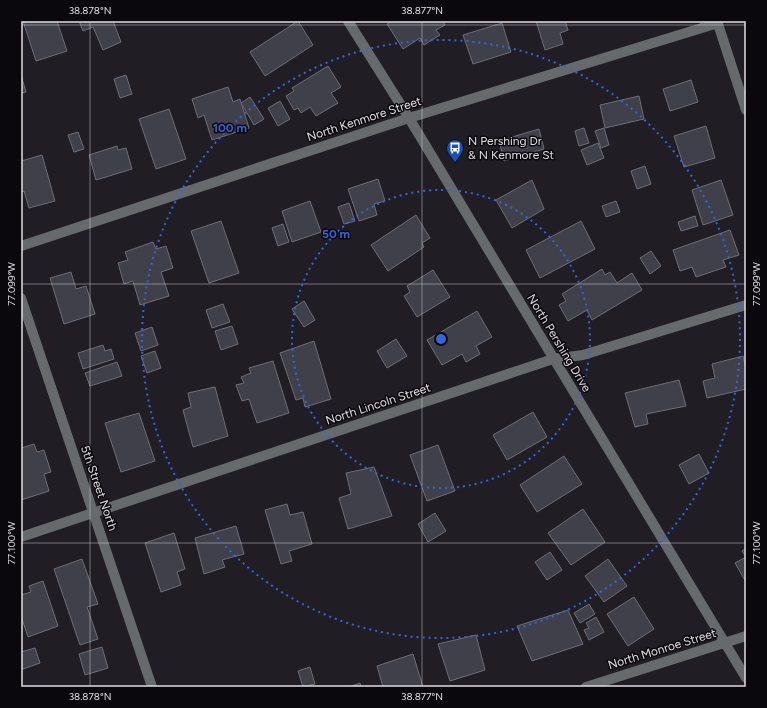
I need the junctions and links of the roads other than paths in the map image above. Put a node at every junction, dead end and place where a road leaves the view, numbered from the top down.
1 (348, 21) edge
2 (717, 22) edge
3 (746, 110) edge
4 (409, 118) junction
5 (21, 246) edge
6 (21, 298) edge
7 (746, 305) edge
8 (553, 359) junction
9 (94, 512) junction
10 (21, 537) edge
11 (746, 636) edge
12 (725, 643) junction
13 (746, 678) edge
14 (152, 687) edge
15 (586, 687) edge

1 - 4 street, North Pershing Drive
2 - 3 street
2 - 4 street, North Kenmore Street
4 - 5 street, North Kenmore Street
4 - 8 street, North Pershing Drive
6 - 9 street, 5th Street North
7 - 8 street, North Lincoln Street
8 - 9 street, North Lincoln Street
8 - 12 street, North Pershing Drive
9 - 10 street, North Lincoln Street
9 - 14 street, 5th Street North
11 - 12 street, North Monroe Street
12 - 13 street, North Pershing Drive
12 - 15 street, North Monroe Street

